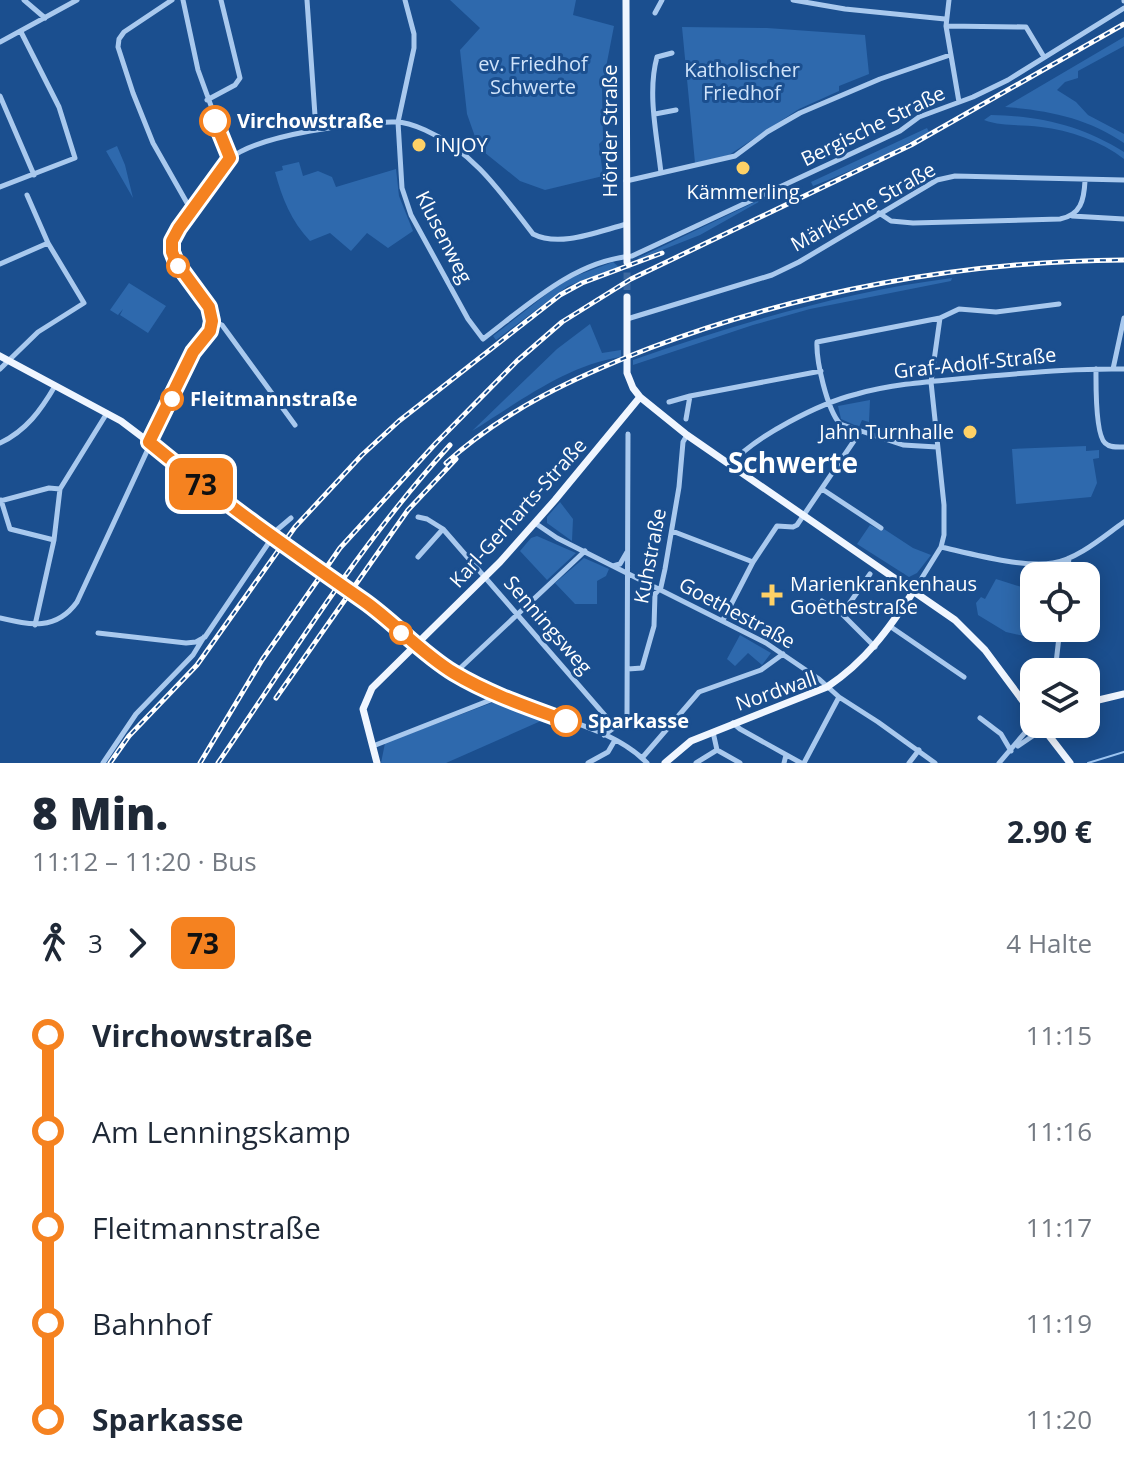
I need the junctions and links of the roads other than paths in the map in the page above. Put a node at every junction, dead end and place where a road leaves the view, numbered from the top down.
1 (24, 0) edge
2 (77, 0) edge
3 (172, 0) edge
4 (183, 0) edge
5 (221, 0) edge
6 (307, 0) edge
7 (405, 0) edge
8 (626, 0) edge
9 (662, 0) edge
10 (793, 0) edge
11 (949, 0) edge
12 (1124, 8) edge
13 (655, 13) dead end
14 (45, 18) junction
15 (946, 22) junction
16 (21, 32) junction
17 (0, 42) edge
18 (672, 53) dead end
19 (950, 55) junction
20 (1044, 57) junction
21 (0, 96) edge
22 (207, 100) junction
23 (959, 102) junction
24 (3, 109) edge
25 (676, 110) dead end
26 (655, 114) junction
27 (398, 122) junction
28 (316, 130) junction
29 (230, 158) junction
30 (661, 173) junction
31 (34, 175) junction
32 (1124, 180) edge
33 (626, 181) junction
34 (1085, 181) junction
35 (0, 187) edge
36 (27, 195) dead end
37 (191, 210) junction
38 (879, 213) junction
39 (1071, 216) junction
40 (1124, 219) edge
41 (627, 224) junction
42 (48, 243) junction
43 (627, 259) junction
44 (0, 264) edge
45 (627, 297) tunnel mouth
46 (1059, 304) dead end
47 (940, 318) junction
48 (1124, 318) edge
49 (627, 319) junction
50 (212, 321) junction
51 (483, 339) joint
52 (0, 356) edge
53 (9, 361) junction
54 (0, 369) edge
55 (1096, 369) junction
56 (1113, 369) junction
57 (1124, 369) edge
58 (821, 371) junction
59 (931, 382) junction
60 (56, 385) junction
61 (690, 396) junction
62 (640, 397) junction
63 (669, 402) dead end
64 (831, 404) junction
65 (107, 413) junction
66 (686, 419) dead end
67 (295, 425) dead end
68 (860, 432) junction
69 (628, 434) dead end
70 (687, 435) junction
71 (149, 442) junction
72 (0, 443) edge
73 (937, 447) junction
74 (1124, 447) edge
75 (730, 465) junction
76 (60, 489) junction
77 (822, 489) junction
78 (0, 501) edge
79 (804, 515) junction
80 (418, 517) dead end
81 (291, 518) dead end
82 (1124, 522) edge
83 (535, 523) junction
84 (881, 528) dead end
85 (10, 529) junction
86 (443, 529) junction
87 (672, 531) junction
88 (0, 536) edge
89 (273, 537) junction
90 (54, 540) junction
91 (281, 542) tunnel mouth
92 (941, 547) junction
93 (585, 551) junction
94 (627, 551) junction
95 (418, 557) dead end
96 (1069, 557) junction
97 (753, 562) junction
98 (1068, 562) edge
99 (613, 566) junction
100 (628, 574) junction
101 (870, 574) dead end
102 (486, 576) junction
103 (658, 589) junction
104 (915, 589) junction
105 (352, 593) tunnel mouth
106 (822, 601) dead end
107 (517, 612) junction
108 (842, 614) junction
109 (0, 618) edge
110 (723, 620) junction
111 (35, 625) junction
112 (891, 627) junction
113 (98, 633) dead end
114 (205, 637) junction
115 (414, 644) junction
116 (875, 647) junction
117 (783, 654) junction
118 (628, 669) junction
119 (455, 673) junction
120 (964, 677) dead end
121 (827, 687) junction
122 (1124, 694) edge
123 (497, 695) junction
124 (839, 697) junction
125 (1020, 699) edge
126 (1100, 700) edge
127 (980, 718) dead end
128 (736, 726) junction
129 (615, 727) junction
130 (712, 731) junction
131 (604, 735) junction
132 (1020, 738) edge
133 (1028, 738) edge
134 (1053, 738) edge
135 (615, 740) junction
136 (373, 746) junction
137 (717, 750) junction
138 (919, 750) junction
139 (1011, 751) junction
140 (786, 755) junction
141 (645, 760) edge
142 (103, 763) edge
143 (377, 763) edge
144 (588, 763) edge
145 (665, 763) edge
146 (696, 763) edge
147 (740, 763) edge
148 (784, 763) edge
149 (802, 763) edge
150 (909, 763) edge
151 (935, 763) edge
152 (999, 763) edge
153 (1070, 763) edge

1 - 14 street
2 - 14 street
3 - 37 street
4 - 22 street
5 - 22 street
6 - 28 street
7 - 27 street, Klusenweg
8 - 33 main road, Hörder Straße
9 - 13 street
10 - 15 street
11 - 15 street
12 - 20 street, Bergische Straße
14 - 16 street
15 - 19 street
15 - 20 street
16 - 17 street
16 - 31 street
18 - 26 street
19 - 23 street
19 - 30 street
20 - 23 street, Bergische Straße
21 - 24 street
22 - 29 street
23 - 43 street, Bergische Straße
24 - 31 street
25 - 26 street
26 - 30 street
27 - 28 street
27 - 41 street
27 - 51 street, Klusenweg
28 - 29 street
29 - 37 street
30 - 33 street
31 - 35 street
32 - 34 street, Märkische Straße
33 - 41 main road, Hörder Straße
34 - 38 street, Märkische Straße
34 - 39 street
36 - 42 street
37 - 50 street
38 - 39 street
38 - 49 street, Märkische Straße
39 - 40 street
41 - 43 main road, Hörder Straße
42 - 44 street
42 - 53 street
43 - 51 street, Bergische Straße
45 - 49 main road
46 - 47 street
47 - 58 street
47 - 59 street
48 - 56 street
49 - 62 main road
50 - 67 street
50 - 71 street
52 - 53 main road
53 - 54 street
53 - 60 main road
55 - 56 street, Graf-Adolf-Straße
55 - 59 street, Graf-Adolf-Straße
55 - 74 street
56 - 57 street, Graf-Adolf-Straße
58 - 61 street
58 - 64 street
59 - 64 street, Graf-Adolf-Straße
59 - 73 street
60 - 65 main road
60 - 72 street
61 - 63 street
61 - 66 street
62 - 70 main road
62 - 83 main road, Karl-Gerharts-Straße
64 - 68 street
64 - 75 street, Graf-Adolf-Straße
65 - 71 main road
65 - 76 street
68 - 73 street
68 - 77 street
69 - 94 street
70 - 75 main road
70 - 87 street, Kuhstraße
71 - 89 main road
71 - 111 street
73 - 92 street
75 - 79 main road
76 - 78 street
76 - 90 street
77 - 79 street
77 - 84 street
78 - 85 street
79 - 97 street
79 - 104 main road
80 - 86 street, Senningsweg
81 - 89 street
82 - 96 street
83 - 93 street, Goethestraße
83 - 102 main road, Karl-Gerharts-Straße
85 - 88 street
85 - 90 street
86 - 95 street
86 - 102 street, Senningsweg
87 - 97 street
87 - 103 street, Kuhstraße
89 - 91 main road
89 - 114 street
90 - 111 street
92 - 96 street
92 - 104 street
93 - 99 street, Goethestraße
93 - 107 street
94 - 99 street
94 - 100 street
96 - 98 street
97 - 110 street
99 - 100 street, Goethestraße
100 - 103 street, Goethestraße
100 - 118 street
101 - 108 street
102 - 107 street, Senningsweg
102 - 115 main road, Karl-Gerharts-Straße
103 - 110 street, Goethestraße
103 - 118 street, Kuhstraße
104 - 112 main road
104 - 125 main road
105 - 115 main road
106 - 108 street
107 - 119 street
107 - 129 street, Senningsweg
108 - 116 street
109 - 111 street
110 - 117 street, Goethestraße
112 - 116 main road
112 - 120 street
113 - 114 street
114 - 142 street
115 - 119 street
115 - 136 main road, Karl-Gerharts-Straße
116 - 121 main road
117 - 121 street, Goethestraße
117 - 141 street
118 - 129 street
119 - 123 street
121 - 124 street, Nordwall
121 - 128 main road, Nordwall
122 - 126 main road
123 - 131 street
123 - 136 street
124 - 138 street, Nordwall
124 - 149 street
127 - 139 street
128 - 130 main road, Nordwall
128 - 140 street
129 - 131 street
130 - 137 street
130 - 145 main road, Nordwall
131 - 135 street
132 - 139 street
133 - 139 street
134 - 153 main road
135 - 141 street
135 - 144 street
136 - 143 main road, Karl-Gerharts-Straße
137 - 146 street
137 - 147 street
138 - 150 street
138 - 151 street, Nordwall
139 - 152 street
140 - 148 street
140 - 149 street

